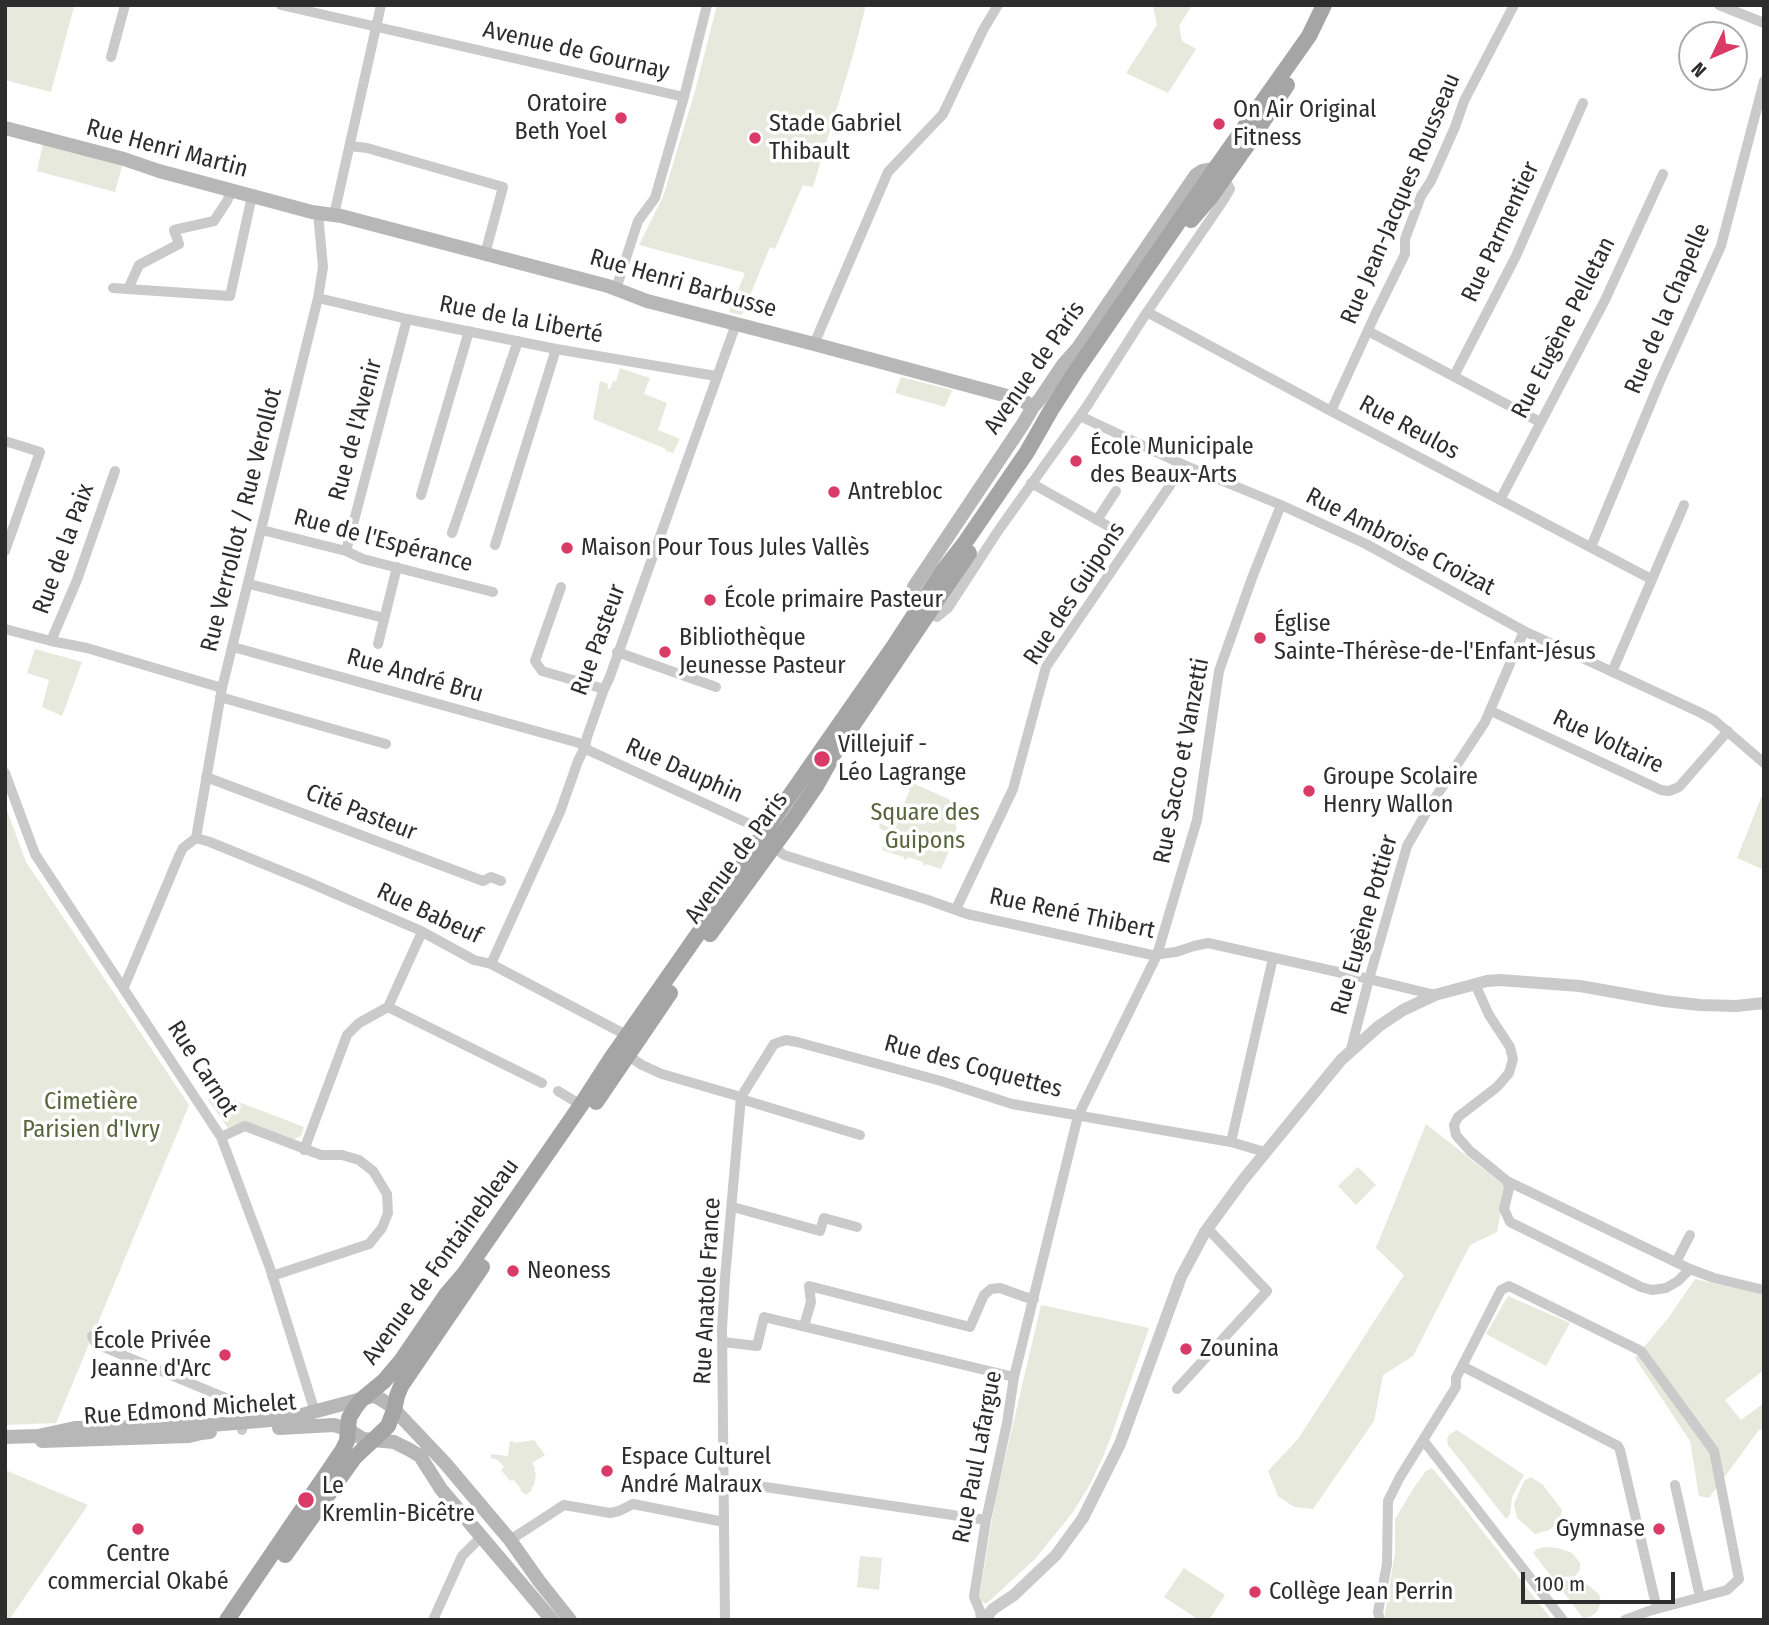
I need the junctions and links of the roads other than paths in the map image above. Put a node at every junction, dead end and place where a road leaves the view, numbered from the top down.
1 (125, 5) edge
2 (281, 5) edge
3 (381, 5) edge
4 (707, 5) edge
5 (998, 5) edge
6 (1324, 5) edge
7 (1334, 5) edge
8 (1514, 5) edge
9 (1719, 5) edge
10 (1764, 23) edge
11 (376, 27) junction
12 (111, 57) dead end
13 (1764, 81) edge
14 (684, 97) junction
15 (1583, 103) dead end
16 (5, 128) edge
17 (350, 146) junction
18 (1220, 173) junction
19 (1663, 174) dead end
20 (229, 195) junction
21 (250, 201) junction
22 (318, 213) junction
23 (334, 215) junction
24 (485, 254) junction
25 (113, 288) dead end
26 (128, 289) junction
27 (616, 289) junction
28 (318, 298) junction
29 (1147, 312) junction
30 (407, 319) junction
31 (736, 324) junction
32 (469, 331) junction
33 (1368, 331) junction
34 (518, 341) junction
35 (814, 344) junction
36 (556, 349) junction
37 (716, 376) junction
38 (1454, 376) junction
39 (1033, 407) junction
40 (1331, 411) junction
41 (1080, 416) junction
42 (1540, 422) junction
43 (5, 441) edge
44 (1184, 465) junction
45 (115, 471) dead end
46 (1031, 483) junction
47 (1116, 491) dead end
48 (421, 495) dead end
49 (1500, 500) junction
50 (1281, 505) junction
51 (1684, 505) dead end
52 (1097, 520) junction
53 (1108, 526) dead end
54 (262, 530) junction
55 (452, 533) dead end
56 (495, 545) dead end
57 (1591, 547) junction
58 (5, 551) edge
59 (346, 551) junction
60 (397, 567) junction
61 (1651, 579) junction
62 (248, 584) junction
63 (561, 587) dead end
64 (493, 592) dead end
65 (923, 611) junction
66 (384, 618) junction
67 (5, 629) edge
68 (1524, 631) junction
69 (51, 641) junction
70 (378, 644) dead end
71 (233, 647) junction
72 (617, 652) junction
73 (1612, 672) junction
74 (716, 687) dead end
75 (604, 689) junction
76 (221, 692) junction
77 (1491, 711) junction
78 (1728, 731) junction
79 (386, 744) dead end
80 (585, 747) junction
81 (1764, 763) edge
82 (5, 773) edge
83 (205, 777) junction
84 (196, 838) junction
85 (768, 840) junction
86 (501, 881) dead end
87 (956, 909) junction
88 (422, 932) junction
89 (1157, 955) junction
90 (1272, 958) junction
91 (491, 964) junction
92 (1369, 979) junction
93 (1475, 985) junction
94 (124, 988) junction
95 (1435, 995) junction
96 (1764, 1003) edge
97 (388, 1007) junction
98 (627, 1048) junction
99 (1351, 1049) junction
100 (542, 1083) dead end
101 (558, 1091) dead end
102 (741, 1098) junction
103 (581, 1105) junction
104 (1078, 1116) junction
105 (860, 1135) dead end
106 (221, 1137) junction
107 (1231, 1142) junction
108 (304, 1150) junction
109 (1265, 1152) junction
110 (1507, 1181) junction
111 (733, 1207) junction
112 (857, 1227) dead end
113 (1208, 1229) junction
114 (1690, 1235) dead end
115 (1676, 1262) junction
116 (1690, 1269) junction
117 (272, 1276) junction
118 (1764, 1290) edge
119 (1034, 1300) junction
120 (804, 1326) junction
121 (92, 1336) dead end
122 (723, 1342) junction
123 (1462, 1366) junction
124 (1014, 1377) junction
125 (1177, 1389) dead end
126 (361, 1400) junction
127 (394, 1410) junction
128 (315, 1412) junction
129 (242, 1427) junction
130 (347, 1429) junction
131 (5, 1437) edge
132 (373, 1440) junction
133 (1423, 1440) junction
134 (5, 1443) edge
135 (724, 1481) junction
136 (1675, 1485) dead end
137 (456, 1507) junction
138 (986, 1520) junction
139 (723, 1522) junction
140 (481, 1537) junction
141 (510, 1540) junction
142 (1700, 1597) junction
143 (555, 1601) junction
144 (1657, 1609) junction
145 (227, 1620) edge
146 (239, 1620) edge
147 (433, 1620) edge
148 (552, 1620) edge
149 (570, 1620) edge
150 (725, 1620) edge
151 (982, 1620) edge
152 (1380, 1620) edge
153 (1563, 1620) edge
154 (1625, 1620) edge

1 - 12 street
2 - 11 street, Avenue de Gournay
3 - 11 street
4 - 14 street
5 - 35 street
6 - 18 main road, Avenue de Paris
7 - 18 main road, Avenue de Paris
8 - 33 street, Rue Jean-Jacques Rousseau
9 - 10 street
11 - 14 street, Avenue de Gournay
11 - 17 street
13 - 57 street, Rue de la Chapelle
14 - 27 street
15 - 38 street, Rue Parmentier
16 - 20 main road, Rue Henri Martin
17 - 23 street
17 - 24 street
18 - 29 street, Avenue de Paris
18 - 39 main road, Avenue de Paris
18 - 65 main road, Avenue de Paris
19 - 42 street, Rue Eugène Pelletan
20 - 21 main road, Rue Henri Martin
20 - 26 street
21 - 22 main road, Rue Henri Martin
21 - 26 street
22 - 23 main road, Rue Henri Barbusse
22 - 28 street, Rue Verrollot / Rue Verollot
23 - 24 main road, Rue Henri Barbusse
24 - 27 main road, Rue Henri Barbusse
25 - 26 street
27 - 31 main road, Rue Henri Barbusse
28 - 30 street, Rue de la Liberté
28 - 54 street, Rue Verrollot / Rue Verollot
29 - 40 street, Rue Reulos
29 - 41 street, Avenue de Paris
30 - 32 street, Rue de la Liberté
30 - 59 street, Rue de l'Avenir
31 - 35 main road, Rue Henri Barbusse
31 - 37 street, Rue Pasteur
32 - 34 street, Rue de la Liberté
32 - 48 street
33 - 38 street
33 - 40 street, Rue Jean-Jacques Rousseau
34 - 36 street, Rue de la Liberté
34 - 55 street
35 - 39 main road, Rue Henri Barbusse
36 - 37 street, Rue de la Liberté
36 - 56 street
37 - 72 street, Rue Pasteur
38 - 42 street
39 - 65 main road, Avenue de Paris
40 - 49 street, Rue Reulos
41 - 44 street, Rue Ambroise Croizat
41 - 46 street, Avenue de Paris
42 - 49 street, Rue Eugène Pelletan
43 - 58 street
44 - 50 street, Rue Ambroise Croizat
44 - 87 street, Rue des Guipons
45 - 69 street, Rue de la Paix
46 - 52 street
46 - 65 street, Avenue de Paris
47 - 52 street
49 - 57 street, Rue Reulos
50 - 68 street, Rue Ambroise Croizat
50 - 89 street, Rue Sacco et Vanzetti
51 - 61 street
52 - 53 street
54 - 59 street, Rue de l'Espérance
54 - 62 street, Rue Verrollot / Rue Verollot
57 - 61 street, Rue Reulos
59 - 60 street, Rue de l'Espérance
60 - 64 street, Rue de l'Espérance
60 - 66 street
61 - 73 street
62 - 66 street
62 - 71 street, Rue Verrollot / Rue Verollot
63 - 75 street
65 - 85 main road, Avenue de Paris
66 - 70 street
67 - 69 street
68 - 73 street, Rue Ambroise Croizat
68 - 77 street, Rue Eugène Pottier
69 - 76 street
71 - 76 street, Rue Verrollot / Rue Verollot
71 - 80 street, Rue André Bru
72 - 74 street
72 - 75 street, Rue Pasteur
73 - 78 street, Rue Ambroise Croizat
75 - 80 street, Rue Pasteur
76 - 79 street
76 - 83 street, Rue Verrollot / Rue Verollot
77 - 78 street, Rue Voltaire
77 - 92 street, Rue Eugène Pottier
78 - 81 street, Rue Ambroise Croizat
80 - 85 street, Rue Dauphin
80 - 91 street, Rue Pasteur
82 - 94 street, Rue Carnot
83 - 84 street, Rue Verrollot / Rue Verollot
83 - 86 street, Cité Pasteur
84 - 88 street, Rue Babeuf
84 - 94 street
85 - 87 street, Rue René Thibert
85 - 98 main road, Avenue de Paris
87 - 89 street, Rue René Thibert
88 - 91 street, Rue Babeuf
88 - 97 street
89 - 90 street, Rue René Thibert
89 - 104 street, Rue Sacco et Vanzetti
90 - 92 street, Rue René Thibert
90 - 107 street
91 - 98 street, Rue Babeuf
92 - 95 street, Rue René Thibert
92 - 99 street, Rue Eugène Pottier
93 - 95 street
93 - 96 street
93 - 110 street
94 - 106 street, Rue Carnot
95 - 99 street
97 - 100 street
97 - 108 street
98 - 102 street
98 - 103 main road, Avenue de Fontainebleau
98 - 127 main road, Avenue de Fontainebleau
99 - 109 street
101 - 103 street
102 - 104 street, Rue des Coquettes
102 - 105 street
102 - 111 street, Rue Anatole France
103 - 126 main road, Avenue de Fontainebleau
104 - 107 street, Rue des Coquettes
104 - 119 street, Rue Sacco et Vanzetti
106 - 108 street
106 - 117 street, Rue Carnot
107 - 109 street, Rue des Coquettes
108 - 117 street
109 - 113 street
110 - 115 street
110 - 116 street
111 - 112 street
111 - 122 street, Rue Anatole France
113 - 125 street
113 - 151 street
114 - 115 street
115 - 116 street
116 - 118 street
117 - 128 street, Rue Carnot
119 - 120 street
119 - 124 street, Rue Paul Lafargue
120 - 122 street
120 - 124 street
121 - 129 street
122 - 135 street, Rue Anatole France
123 - 133 street
123 - 142 street
123 - 144 street
124 - 138 street, Rue Paul Lafargue
126 - 127 main road
126 - 128 main road, Rue Edmond Michelet
126 - 130 main road, Avenue de Fontainebleau
127 - 132 main road, Avenue de Fontainebleau
127 - 141 main road
128 - 129 main road, Rue Edmond Michelet
129 - 130 main road, Rue Edmond Michelet
129 - 131 main road, Rue Edmond Michelet
129 - 134 main road, Rue Edmond Michelet
130 - 132 main road, Rue Edmond Michelet
130 - 145 main road, Avenue de Fontainebleau
132 - 137 main road, Rue Edmond Michelet
132 - 146 main road, Avenue de Fontainebleau
133 - 152 street
133 - 153 street
135 - 138 street
135 - 139 street, Rue Anatole France
136 - 142 street
137 - 140 main road
137 - 141 main road
138 - 151 street, Rue Paul Lafargue
139 - 141 street
139 - 150 street, Rue Anatole France
140 - 143 main road
140 - 147 street
140 - 148 main road
141 - 143 main road
142 - 144 street
143 - 149 main road
144 - 154 street

